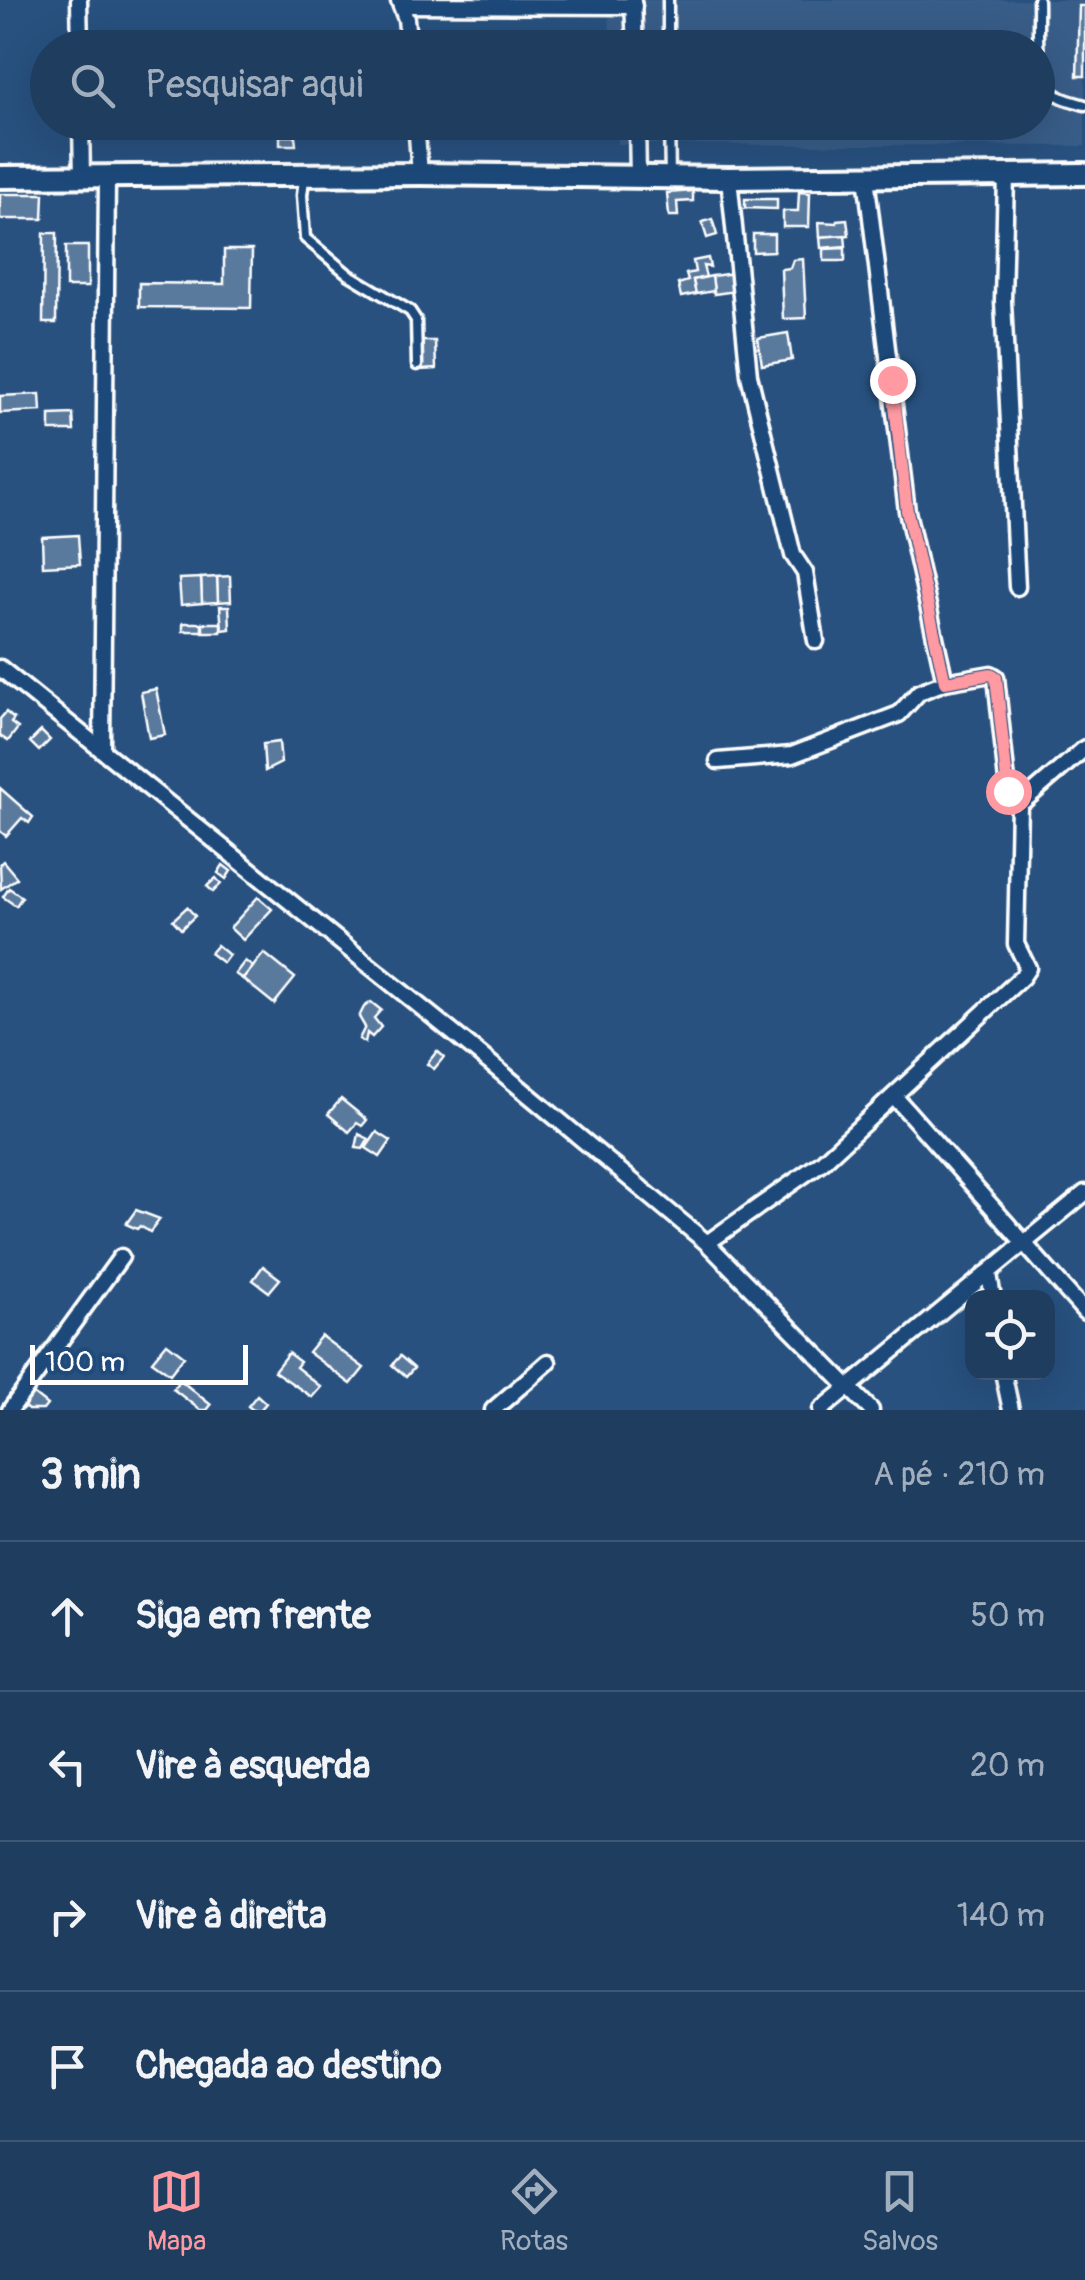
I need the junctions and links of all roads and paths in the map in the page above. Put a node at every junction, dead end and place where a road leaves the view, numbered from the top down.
1 (78, 0) edge
2 (668, 0) edge
3 (1038, 0) edge
4 (400, 2) edge
5 (633, 3) edge
6 (79, 30) edge
7 (405, 30) edge
8 (634, 30) edge
9 (668, 30) edge
10 (1039, 30) edge
11 (1055, 92) edge
12 (1085, 104) edge
13 (81, 140) edge
14 (417, 140) edge
15 (637, 140) edge
16 (669, 140) edge
17 (305, 174) junction
18 (420, 174) junction
19 (1085, 174) edge
20 (1006, 176) junction
21 (0, 177) edge
22 (638, 177) junction
23 (670, 177) junction
24 (866, 177) junction
25 (82, 178) junction
26 (107, 178) junction
27 (729, 178) junction
28 (417, 365) dead end
29 (1017, 587) dead end
30 (816, 641) dead end
31 (0, 668) edge
32 (945, 682) junction
33 (1085, 748) edge
34 (102, 750) junction
35 (718, 761) dead end
36 (1019, 805) junction
37 (894, 1096) junction
38 (1085, 1193) edge
39 (1024, 1242) junction
40 (706, 1243) junction
41 (121, 1257) dead end
42 (989, 1274) junction
43 (991, 1290) edge
44 (1085, 1312) edge
45 (548, 1362) dead end
46 (1005, 1380) edge
47 (850, 1386) junction
48 (10, 1410) edge
49 (493, 1410) edge
50 (821, 1410) edge
51 (872, 1410) edge
52 (1011, 1410) edge

1 - 6 street
2 - 9 lane
3 - 10 lane
4 - 5 street
4 - 7 street
5 - 8 street
11 - 12 lane
13 - 25 street
14 - 18 street
15 - 22 street
16 - 23 lane
17 - 18 main road
17 - 26 main road
17 - 28 lane
18 - 22 main road
19 - 20 main road
20 - 24 main road
20 - 29 street
21 - 25 main road
22 - 23 main road
23 - 27 main road
24 - 27 main road
24 - 32 street
25 - 26 main road
26 - 34 street
27 - 30 street
31 - 34 street
32 - 35 street
32 - 36 street
33 - 36 street
34 - 40 street
36 - 37 street
37 - 39 street
37 - 40 street
38 - 39 street
39 - 42 street
39 - 44 street
40 - 47 street
41 - 48 street
42 - 43 street
42 - 47 street
45 - 49 street
46 - 52 street
47 - 50 street
47 - 51 street

